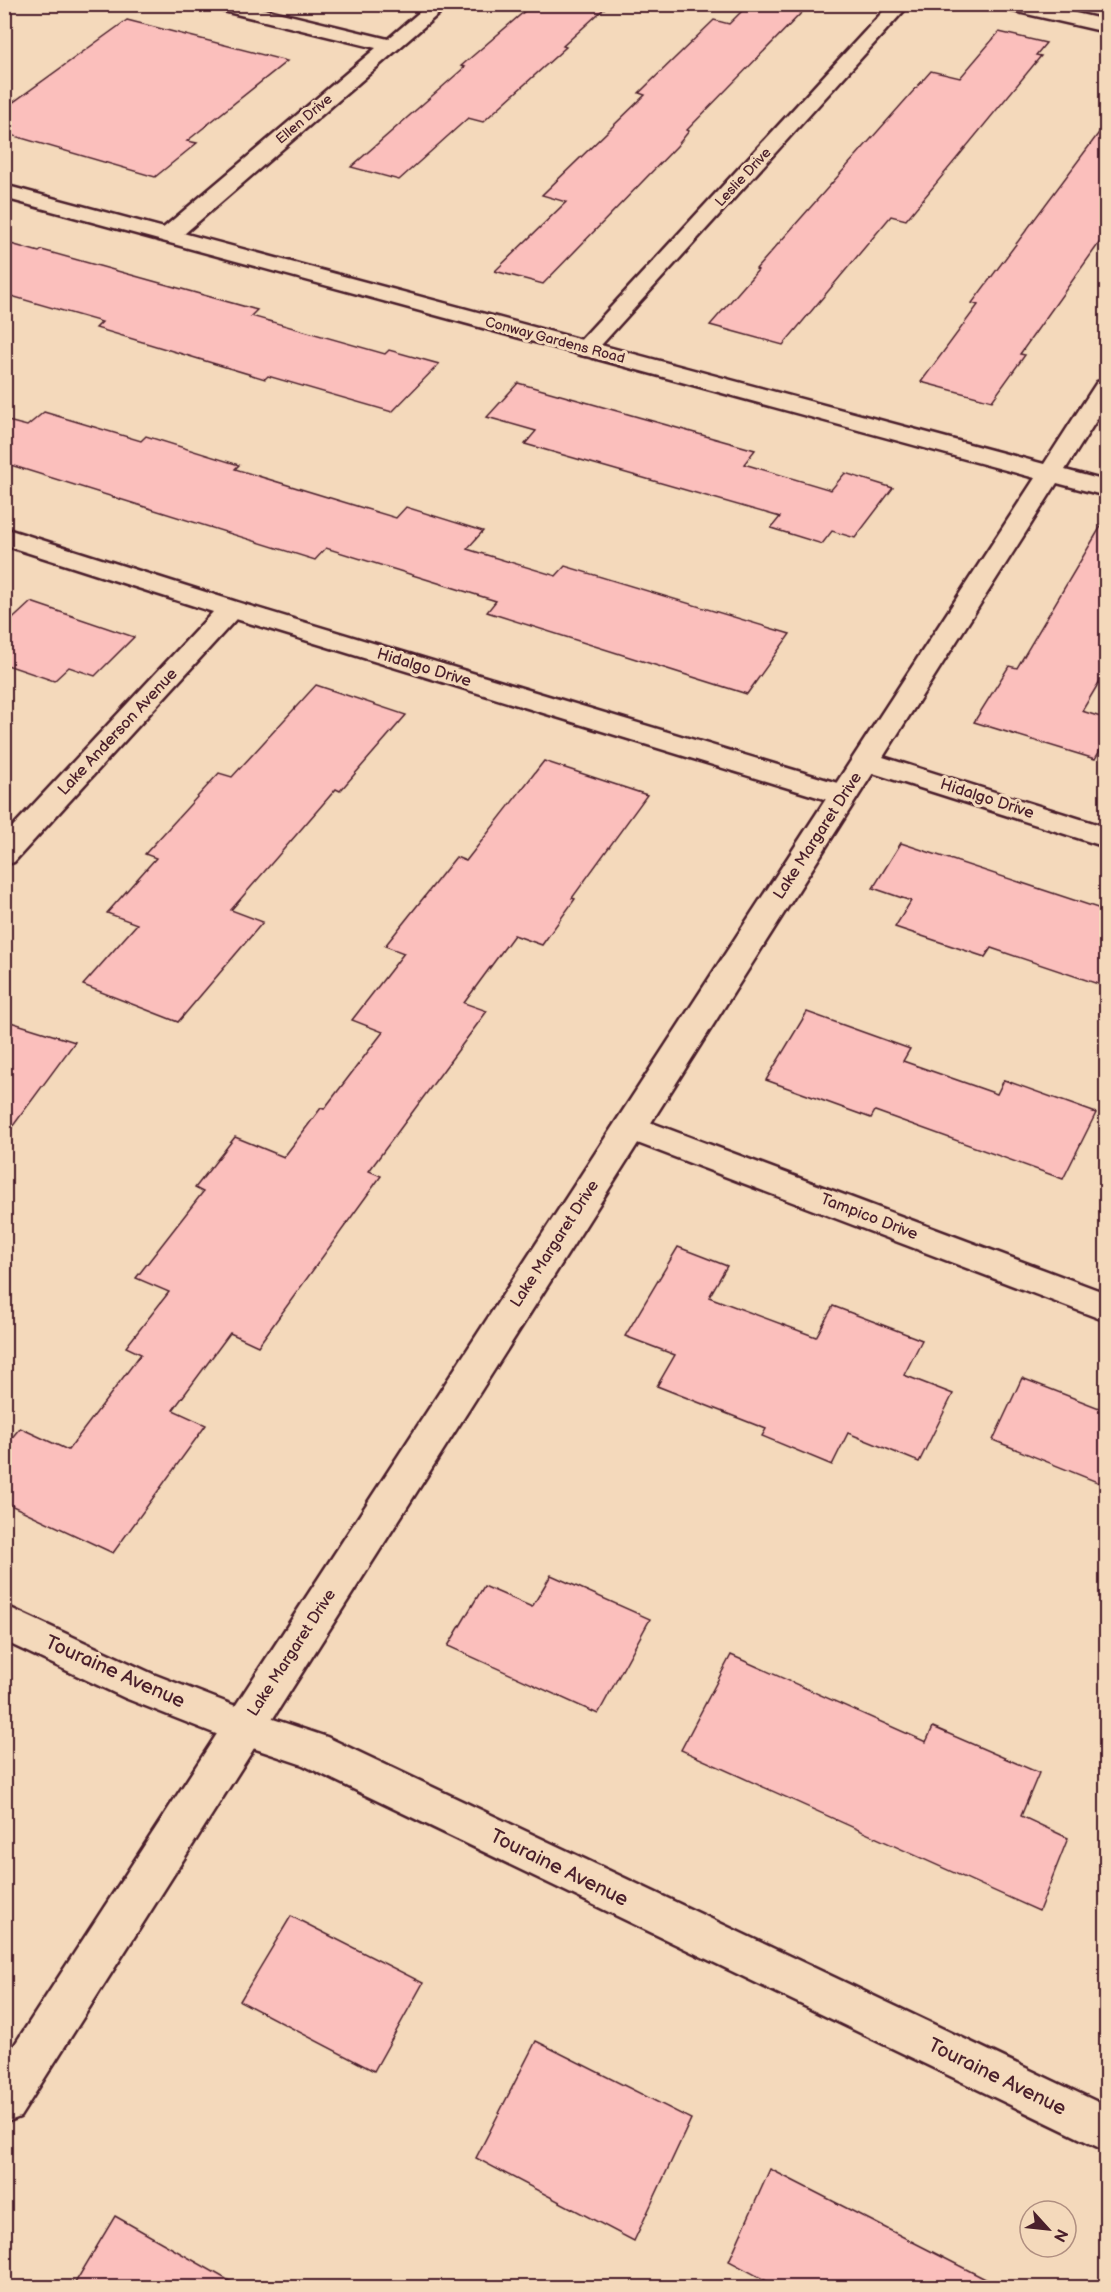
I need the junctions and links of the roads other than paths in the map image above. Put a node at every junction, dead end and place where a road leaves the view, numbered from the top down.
1 (218, 4) edge
2 (441, 4) edge
3 (902, 4) edge
4 (1007, 4) edge
5 (1107, 26) edge
6 (391, 46) junction
7 (4, 191) edge
8 (169, 235) junction
9 (585, 349) junction
10 (1107, 387) edge
11 (1051, 474) junction
12 (1107, 489) edge
13 (4, 536) edge
14 (231, 609) junction
15 (867, 760) junction
16 (844, 795) junction
17 (1107, 837) edge
18 (4, 855) edge
19 (631, 1127) junction
20 (1107, 1307) edge
21 (4, 1622) edge
22 (244, 1727) junction
23 (4, 2102) edge
24 (1107, 2129) edge

1 - 6 street
2 - 6 street, Ellen Drive
3 - 9 street, Leslie Drive
4 - 5 street
6 - 8 street, Ellen Drive
7 - 8 street, Conway Gardens Road
8 - 9 street, Conway Gardens Road
9 - 11 street, Conway Gardens Road
10 - 11 street, Lake Margaret Drive
11 - 12 street, Conway Gardens Road
11 - 15 street, Lake Margaret Drive
13 - 14 street, Hidalgo Drive
14 - 16 street, Hidalgo Drive
14 - 18 street, Lake Anderson Avenue
15 - 16 street, Lake Margaret Drive
15 - 17 street, Hidalgo Drive
16 - 19 street, Lake Margaret Drive
19 - 20 street, Tampico Drive
19 - 22 street, Lake Margaret Drive
21 - 22 street, Touraine Avenue
22 - 23 street, Lake Margaret Drive
22 - 24 street, Touraine Avenue

